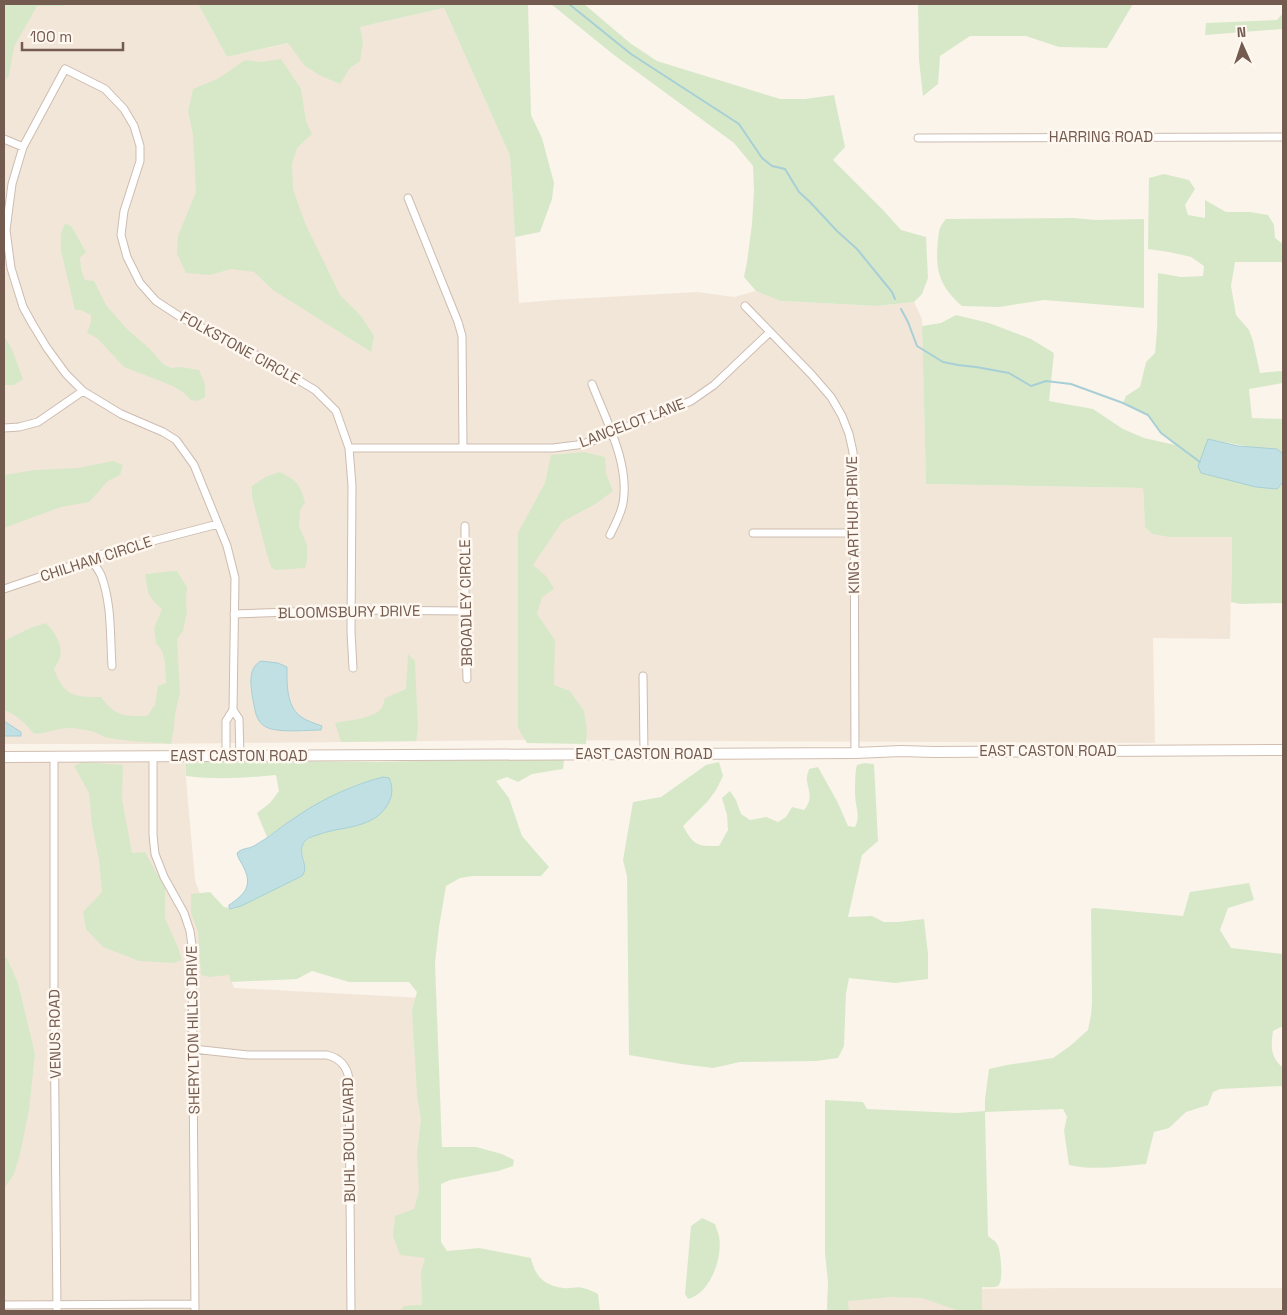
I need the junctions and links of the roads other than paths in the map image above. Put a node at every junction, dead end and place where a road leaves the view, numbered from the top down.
1 (1283, 136) edge
2 (918, 138) dead end
3 (4, 139) edge
4 (23, 147) junction
5 (408, 198) dead end
6 (5, 230) edge
7 (745, 306) dead end
8 (770, 332) junction
9 (592, 384) dead end
10 (83, 391) junction
11 (4, 428) edge
12 (612, 434) junction
13 (349, 448) junction
14 (463, 448) junction
15 (218, 524) junction
16 (465, 526) dead end
17 (854, 532) junction
18 (753, 533) dead end
19 (610, 535) dead end
20 (90, 558) junction
21 (4, 589) edge
22 (352, 610) junction
23 (465, 612) junction
24 (234, 614) junction
25 (112, 666) dead end
26 (353, 668) dead end
27 (643, 676) dead end
28 (467, 679) dead end
29 (233, 710) junction
30 (1283, 750) edge
31 (855, 753) junction
32 (644, 754) junction
33 (54, 756) junction
34 (153, 756) junction
35 (226, 756) junction
36 (240, 756) junction
37 (4, 757) edge
38 (193, 1049) junction
39 (4, 1305) edge
40 (57, 1308) edge
41 (195, 1308) edge
42 (351, 1311) edge

1 - 2 street, HARRING ROAD
3 - 4 street
4 - 6 street
4 - 13 street, FOLKSTONE CIRCLE
5 - 14 street
6 - 10 street
7 - 8 street, KING ARTHUR DRIVE
8 - 12 street, LANCELOT LANE
8 - 17 street, KING ARTHUR DRIVE
9 - 12 street
10 - 11 street
10 - 15 street
12 - 14 street, LANCELOT LANE
12 - 19 street
13 - 14 street, LANCELOT LANE
13 - 22 street, FOLKSTONE CIRCLE
15 - 20 street, CHILHAM CIRCLE
15 - 24 street
16 - 23 street, BROADLEY CIRCLE
17 - 18 street
17 - 31 street, KING ARTHUR DRIVE
20 - 21 street, CHILHAM CIRCLE
20 - 25 street
22 - 23 street, BLOOMSBURY DRIVE
22 - 24 street, BLOOMSBURY DRIVE
22 - 26 street, FOLKSTONE CIRCLE
23 - 28 street, BROADLEY CIRCLE
24 - 29 street
27 - 32 street
29 - 35 street
29 - 36 street
30 - 31 street, EAST CASTON ROAD
31 - 32 street, EAST CASTON ROAD
32 - 36 street, EAST CASTON ROAD
33 - 34 street, EAST CASTON ROAD
33 - 37 street, EAST CASTON ROAD
33 - 40 street, VENUS ROAD
34 - 35 street, EAST CASTON ROAD
34 - 38 street, SHERYLTON HILLS DRIVE
35 - 36 street, EAST CASTON ROAD
38 - 41 street, SHERYLTON HILLS DRIVE
38 - 42 street, BUHL BOULEVARD
39 - 40 street
40 - 41 street

